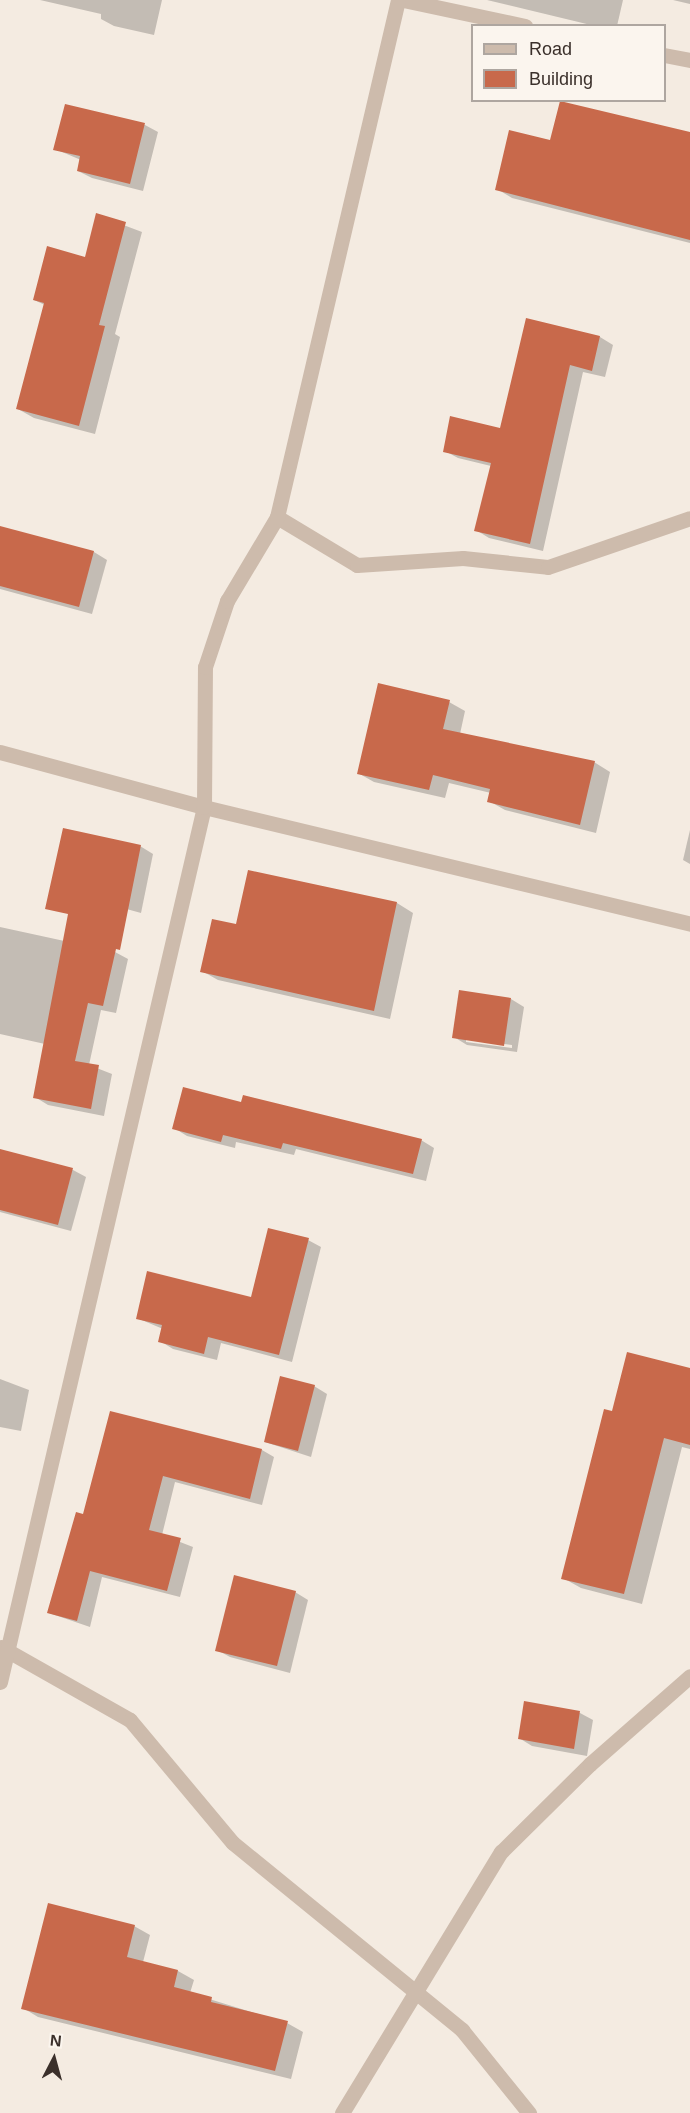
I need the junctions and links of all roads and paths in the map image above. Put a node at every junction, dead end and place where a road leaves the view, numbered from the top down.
1 (400, 0) edge
2 (515, 24) edge
3 (666, 55) edge
4 (690, 60) edge
5 (277, 517) junction
6 (690, 518) edge
7 (0, 752) edge
8 (204, 807) junction
9 (690, 924) edge
10 (4, 1648) edge
11 (690, 1676) edge
12 (0, 1682) edge
13 (417, 1990) junction
14 (342, 2113) edge
15 (529, 2113) edge

1 - 2 street
1 - 5 street
3 - 4 street
5 - 6 street
5 - 8 street
7 - 8 street
8 - 9 street
8 - 10 street
10 - 12 street
10 - 13 street
11 - 13 street
13 - 14 street
13 - 15 street

